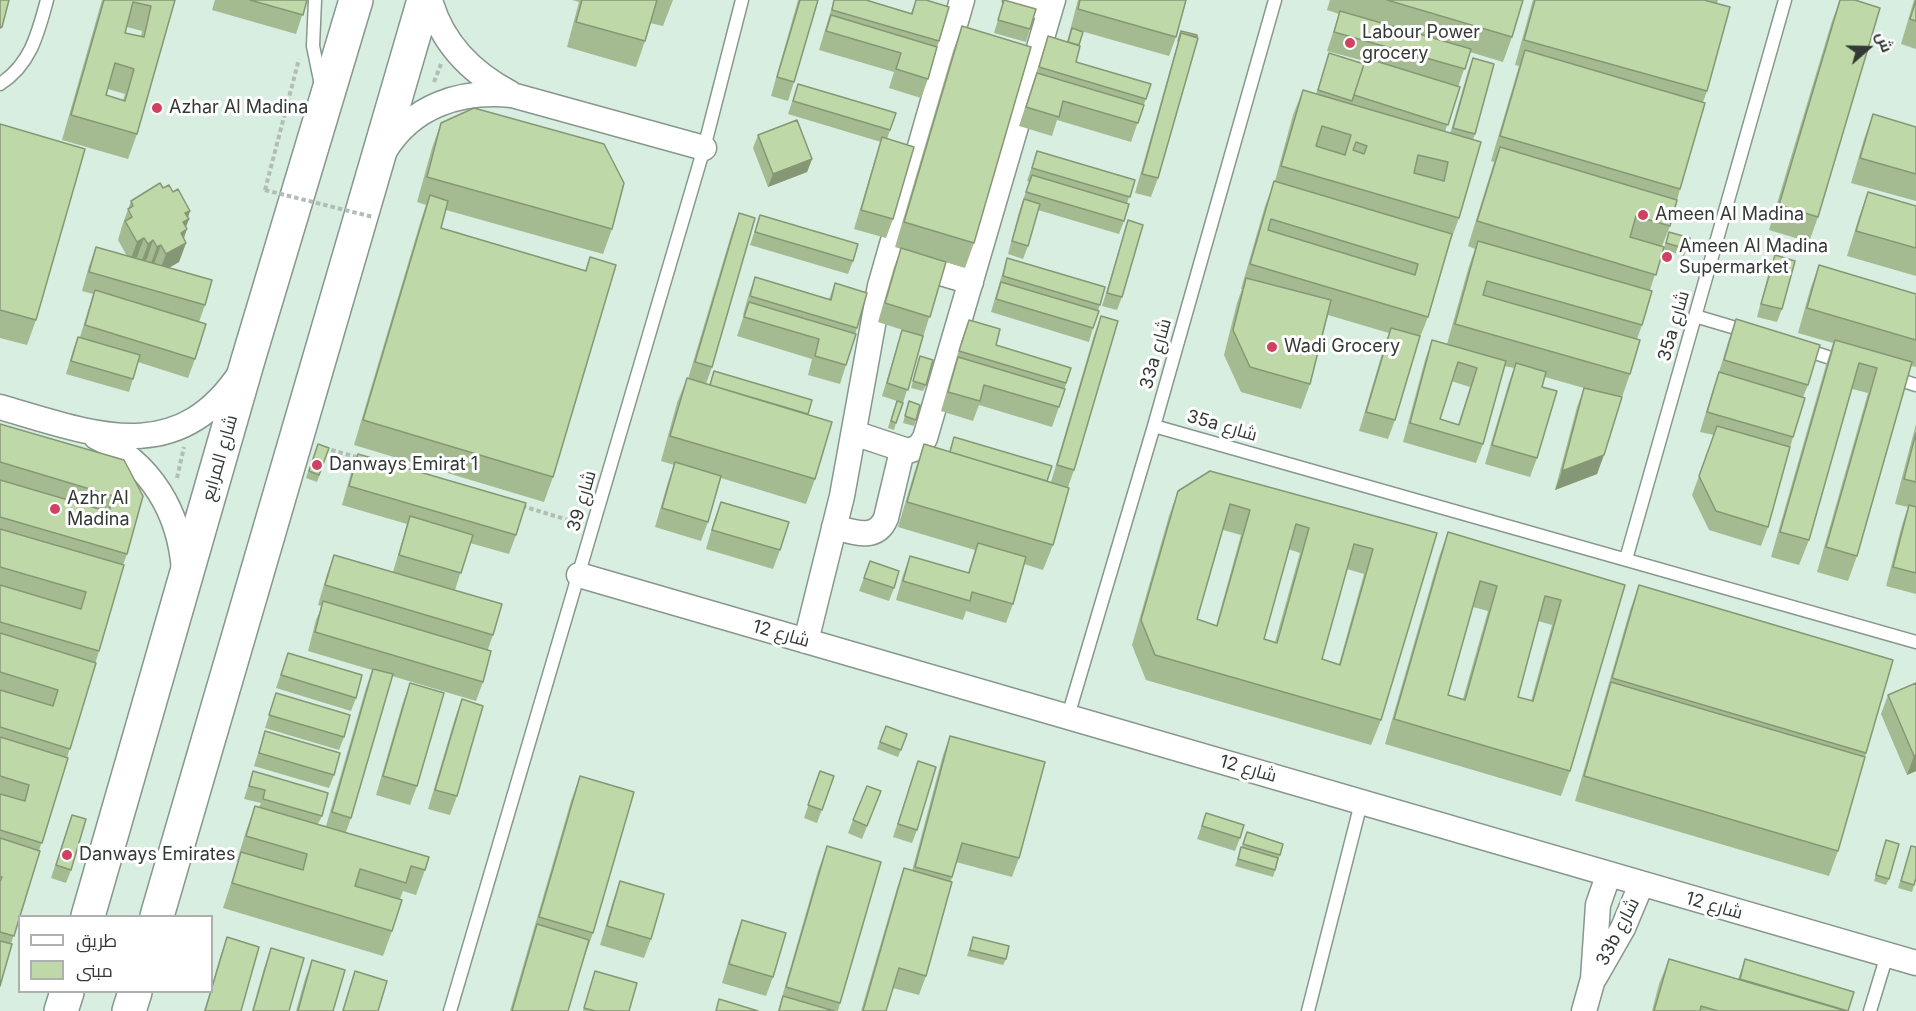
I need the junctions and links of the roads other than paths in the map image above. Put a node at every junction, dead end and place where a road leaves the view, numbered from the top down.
1 (47, 0) edge
2 (315, 0) edge
3 (356, 0) edge
4 (424, 0) edge
5 (430, 0) edge
6 (742, 0) edge
7 (962, 0) edge
8 (1015, 0) edge
9 (1275, 0) edge
10 (1785, 0) edge
11 (1052, 5) edge
12 (0, 84) edge
13 (512, 95) junction
14 (326, 98) junction
15 (704, 148) junction
16 (377, 164) junction
17 (889, 258) junction
18 (971, 282) junction
19 (1695, 316) junction
20 (1762, 336) edge
21 (1795, 347) edge
22 (248, 360) junction
23 (1861, 368) edge
24 (1883, 375) edge
25 (1916, 385) edge
26 (0, 408) edge
27 (1154, 426) junction
28 (80, 430) junction
29 (854, 433) junction
30 (902, 451) junction
31 (834, 527) junction
32 (1626, 559) junction
33 (579, 575) junction
34 (185, 582) junction
35 (806, 641) junction
36 (1916, 642) edge
37 (1068, 716) junction
38 (1360, 803) junction
39 (1608, 876) junction
40 (1641, 885) junction
41 (88, 915) edge
42 (157, 915) edge
43 (1887, 955) junction
44 (1916, 963) edge
45 (1593, 979) junction
46 (66, 993) edge
47 (135, 993) edge
48 (61, 1011) edge
49 (129, 1011) edge
50 (450, 1011) edge
51 (1308, 1011) edge
52 (1584, 1011) edge
53 (1870, 1011) edge

1 - 12 lane
2 - 14 lane
3 - 14 main road, شارع المرابع
4 - 16 main road
5 - 13 street
6 - 15 lane, شارع 39
7 - 17 street
8 - 11 street
9 - 27 lane, 33a شارع
10 - 19 lane, 35a شارع
11 - 18 street
13 - 15 street
13 - 16 street
14 - 22 main road, شارع المرابع
15 - 33 lane, شارع 39
16 - 42 main road
17 - 18 street
17 - 29 street
18 - 30 street
19 - 20 lane
19 - 32 lane, 35a شارع
21 - 23 lane
22 - 28 street
22 - 34 main road, شارع المرابع
24 - 25 lane
26 - 28 street
27 - 32 lane, 35a شارع
27 - 37 lane, 33a شارع
28 - 34 street
29 - 30 street
29 - 31 street
30 - 31 street
31 - 35 street
32 - 36 lane, 35a شارع
33 - 35 street, شارع 12
33 - 50 lane, شارع 39
34 - 41 main road, شارع المرابع
35 - 37 street, شارع 12
37 - 38 street, شارع 12
38 - 39 street, شارع 12
38 - 51 lane
39 - 40 street, شارع 12
39 - 45 street, 33b شارع
40 - 43 street, شارع 12
40 - 45 street, 33b شارع
43 - 44 street, شارع 12
43 - 53 lane
45 - 52 street, 33b شارع
46 - 48 main road
47 - 49 main road

